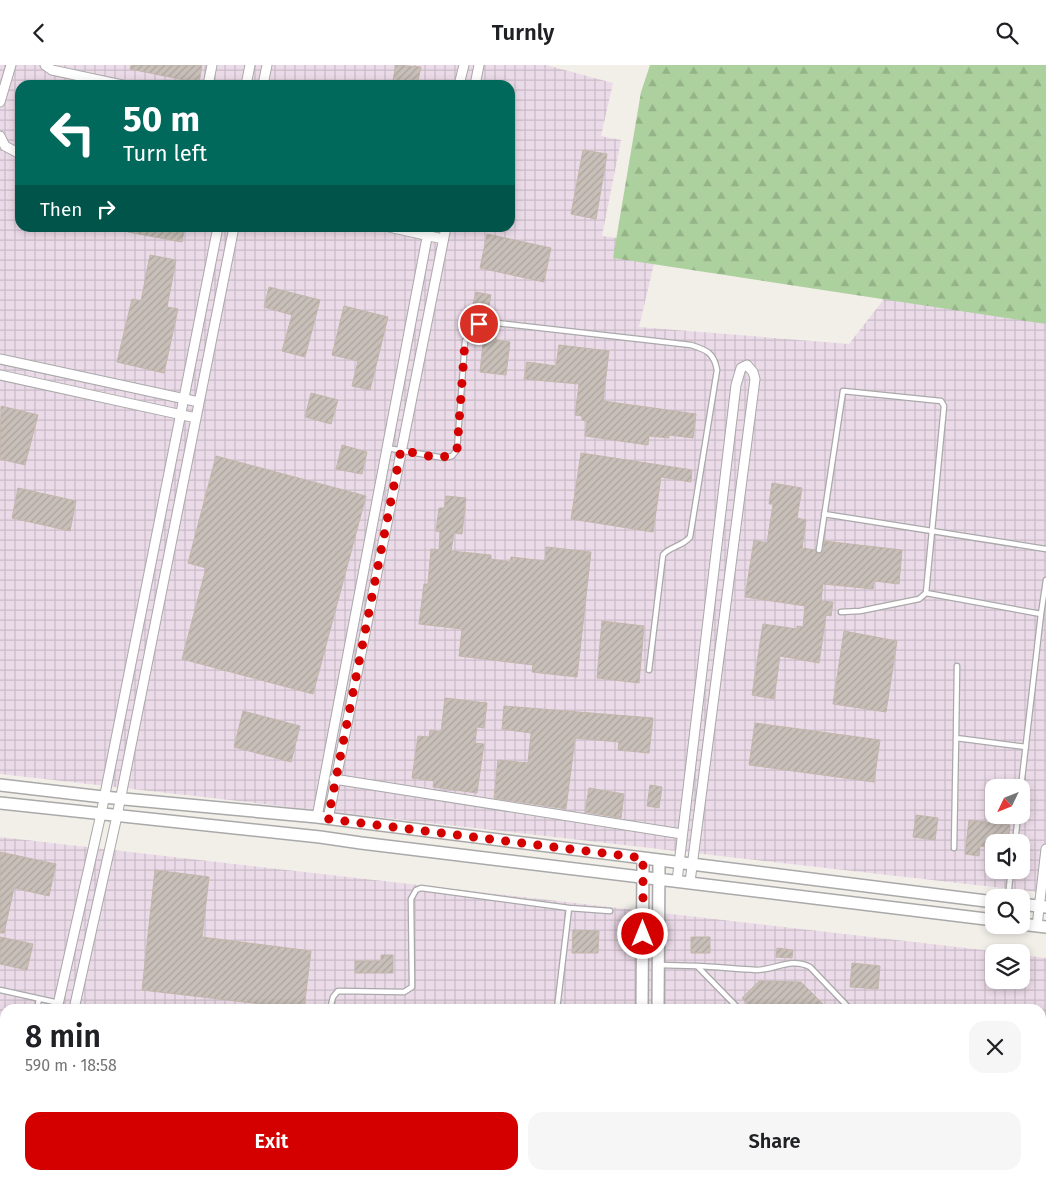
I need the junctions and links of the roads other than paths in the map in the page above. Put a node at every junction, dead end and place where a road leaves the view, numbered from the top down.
1 (11, 65) edge
2 (45, 65) edge
3 (212, 65) edge
4 (250, 65) edge
5 (266, 65) edge
6 (464, 65) edge
7 (479, 65) edge
8 (99, 80) edge
9 (209, 80) edge
10 (247, 80) edge
11 (263, 80) edge
12 (460, 80) edge
13 (476, 80) edge
14 (0, 102) edge
15 (0, 136) edge
16 (15, 152) edge
17 (217, 232) edge
18 (233, 232) edge
19 (428, 232) edge
20 (445, 232) edge
21 (443, 239) junction
22 (0, 359) edge
23 (0, 375) edge
24 (183, 398) junction
25 (199, 402) junction
26 (180, 414) junction
27 (196, 418) junction
28 (387, 448) junction
29 (401, 450) junction
30 (824, 513) junction
31 (932, 529) junction
32 (1046, 549) edge
33 (819, 550) dead end
34 (1046, 580) edge
35 (926, 593) junction
36 (842, 612) dead end
37 (1041, 614) junction
38 (957, 666) dead end
39 (649, 670) dead end
40 (956, 737) junction
41 (1026, 747) junction
42 (334, 779) junction
43 (1022, 779) edge
44 (0, 785) edge
45 (103, 797) junction
46 (120, 799) junction
47 (0, 803) edge
48 (101, 813) junction
49 (117, 816) junction
50 (322, 817) junction
51 (682, 834) junction
52 (954, 848) dead end
53 (1046, 849) edge
54 (643, 858) junction
55 (659, 860) junction
56 (679, 861) junction
57 (692, 862) junction
58 (643, 877) junction
59 (659, 879) junction
60 (677, 881) junction
61 (690, 882) junction
62 (985, 901) edge
63 (1042, 906) edge
64 (569, 908) junction
65 (610, 911) dead end
66 (985, 919) edge
67 (1041, 926) edge
68 (658, 965) junction
69 (697, 966) junction
70 (0, 991) edge
71 (39, 999) junction
72 (38, 1004) edge
73 (53, 1004) edge
74 (58, 1004) edge
75 (75, 1004) edge
76 (331, 1004) edge
77 (559, 1004) edge
78 (642, 1004) edge
79 (658, 1004) edge
80 (734, 1004) edge
81 (845, 1004) edge

1 - 14 street
2 - 8 street
3 - 9 street
4 - 10 street
5 - 11 street
6 - 12 street
7 - 13 street
15 - 16 street
17 - 24 street
18 - 25 street
19 - 21 street
19 - 28 street
20 - 21 street
21 - 29 street
22 - 24 street
23 - 26 street
24 - 25 street
24 - 26 street
25 - 27 street
26 - 27 street
26 - 45 street
27 - 46 street
28 - 29 lane
28 - 50 street
29 - 39 lane
29 - 42 street
30 - 31 lane
30 - 31 lane
30 - 33 lane
31 - 32 lane
31 - 35 lane
34 - 37 lane
35 - 36 lane
35 - 37 lane
37 - 41 lane
38 - 40 lane
40 - 41 lane
40 - 52 lane
41 - 43 lane
42 - 50 street
42 - 51 street
44 - 45 street
45 - 46 street
45 - 48 street
46 - 49 street
46 - 50 street
47 - 48 street
48 - 49 street
48 - 74 street
49 - 58 street
49 - 75 street
50 - 54 street
51 - 56 street
51 - 57 street
53 - 63 street
54 - 55 street
54 - 58 street
55 - 56 street
55 - 59 street
56 - 57 street
56 - 60 street
57 - 61 street
57 - 62 street
58 - 59 street
58 - 78 street
59 - 60 street
59 - 68 street
60 - 61 street
61 - 66 street
63 - 67 street
64 - 65 lane
64 - 76 lane
64 - 77 lane
68 - 69 lane
68 - 79 street
69 - 80 lane
69 - 81 lane
70 - 71 lane
71 - 72 lane
71 - 73 lane

